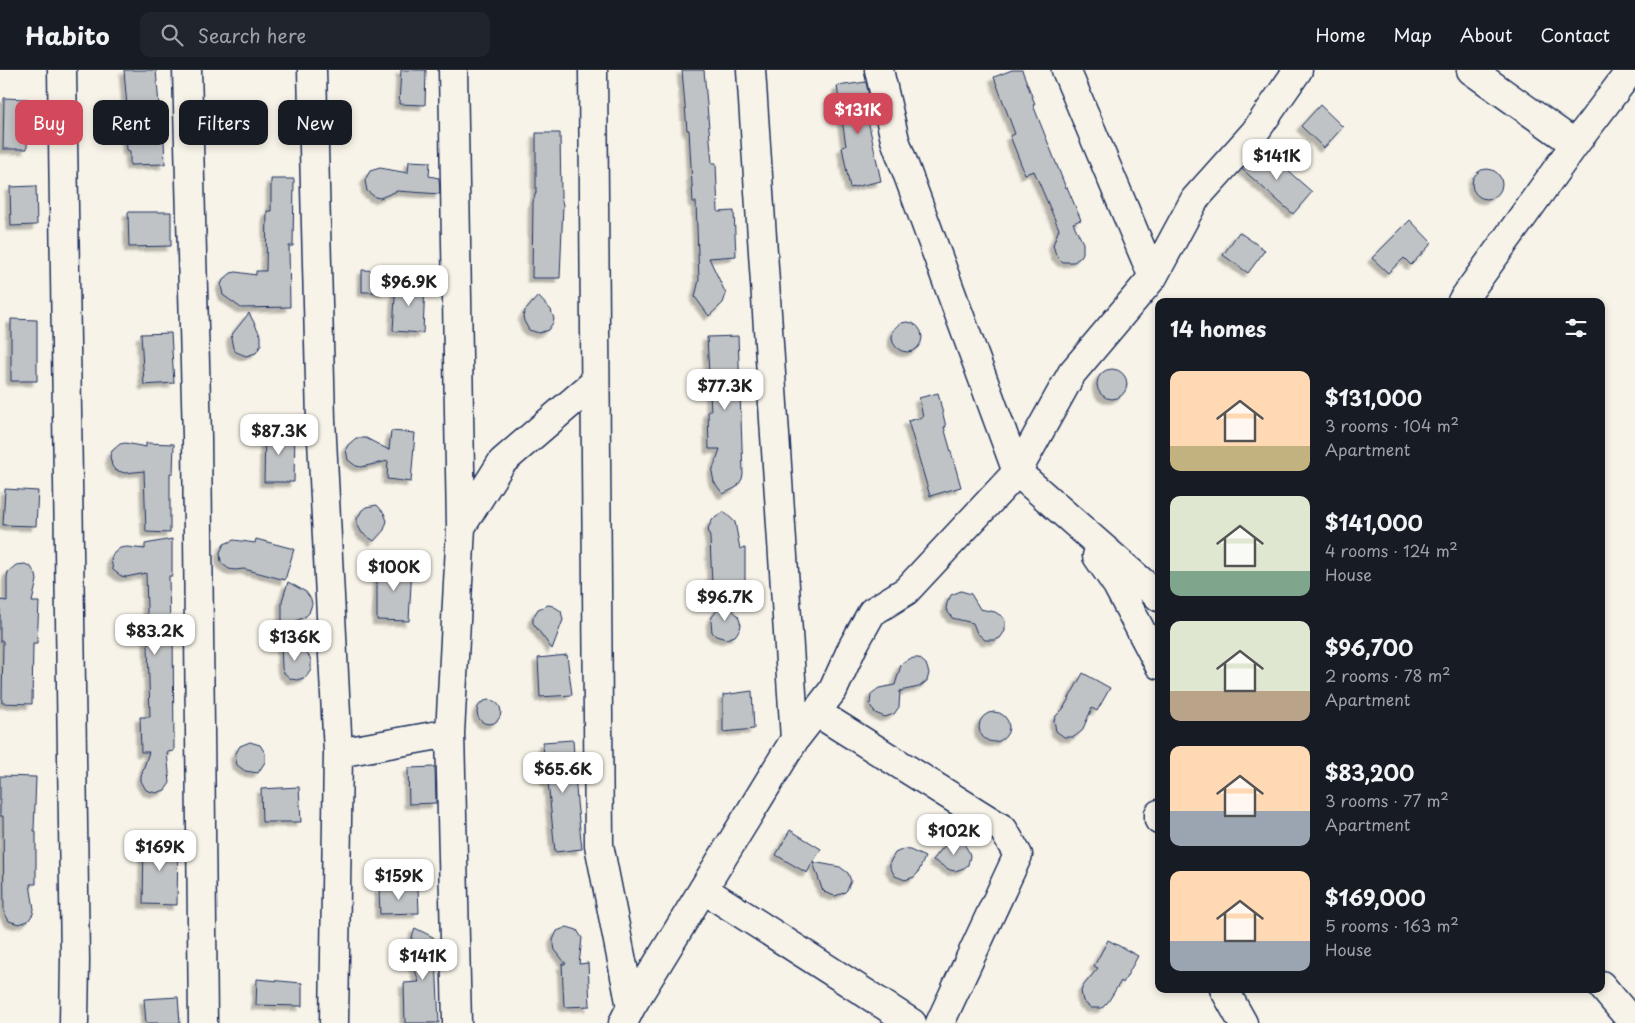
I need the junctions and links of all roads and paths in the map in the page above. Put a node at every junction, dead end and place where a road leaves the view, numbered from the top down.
1 (62, 70) edge
2 (187, 70) edge
3 (312, 70) edge
4 (453, 70) edge
5 (592, 70) edge
6 (751, 70) edge
7 (879, 70) edge
8 (1066, 70) edge
9 (1298, 70) edge
10 (1471, 70) edge
11 (1631, 70) edge
12 (1575, 144) junction
13 (1153, 277) junction
14 (1464, 298) edge
15 (594, 383) junction
16 (1017, 472) junction
17 (1072, 520) junction
18 (461, 527) junction
19 (1155, 593) edge
20 (1155, 657) edge
21 (816, 712) junction
22 (450, 733) junction
23 (795, 739) junction
24 (338, 753) junction
25 (703, 889) junction
26 (1605, 990) edge
27 (1226, 993) edge
28 (627, 1015) edge
29 (74, 1023) edge
30 (203, 1023) edge
31 (334, 1023) edge
32 (457, 1023) edge
33 (912, 1023) edge
34 (940, 1023) edge
35 (1243, 1023) edge
36 (1633, 1023) edge

1 - 29 street
2 - 30 street
3 - 24 street
4 - 18 street
5 - 15 street
6 - 23 street
7 - 16 street
8 - 13 street
9 - 13 street
10 - 12 street
11 - 12 street
12 - 14 street
13 - 16 street
15 - 18 street
15 - 28 street
16 - 17 street
16 - 21 street
17 - 19 street
17 - 20 street
18 - 22 street
21 - 23 street
21 - 34 street
22 - 24 street
22 - 32 street
23 - 25 street
24 - 31 street
25 - 28 street
25 - 33 street
26 - 36 street
27 - 35 street

